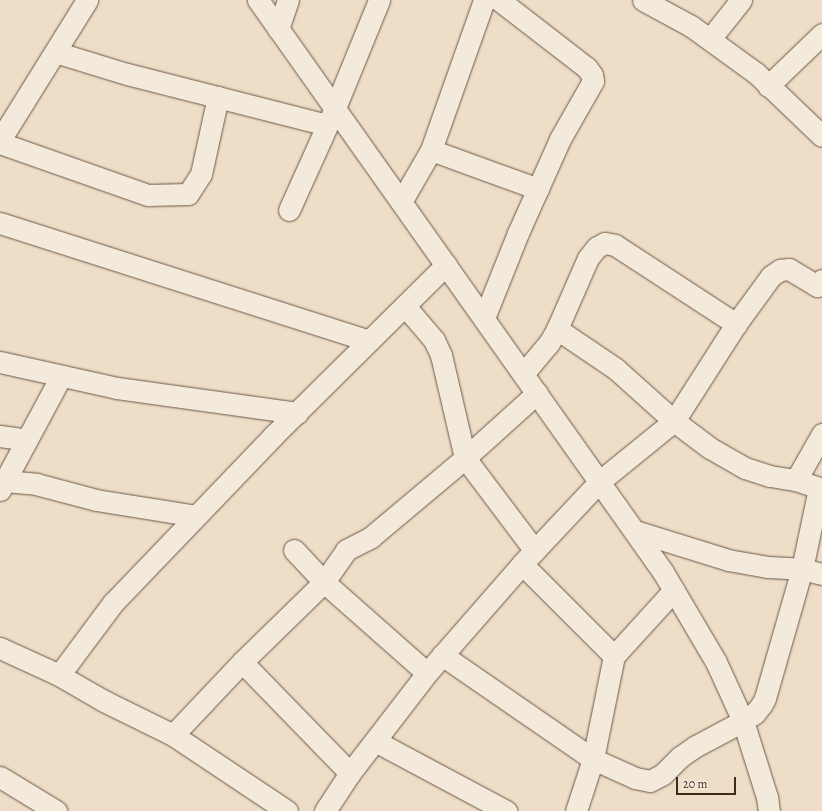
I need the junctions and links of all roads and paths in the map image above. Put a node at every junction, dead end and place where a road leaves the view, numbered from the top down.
1 (87, 0) edge
2 (258, 0) edge
3 (288, 0) edge
4 (379, 0) edge
5 (484, 0) edge
6 (499, 0) edge
7 (643, 0) edge
8 (741, 0) edge
9 (278, 29) junction
10 (822, 34) edge
11 (710, 40) junction
12 (55, 52) junction
13 (768, 86) junction
14 (218, 97) junction
15 (331, 117) junction
16 (822, 136) edge
17 (0, 141) edge
18 (431, 150) junction
19 (538, 189) junction
20 (401, 202) junction
21 (289, 210) dead end
22 (0, 223) edge
23 (446, 265) junction
24 (820, 285) edge
25 (405, 306) junction
26 (484, 318) junction
27 (736, 324) junction
28 (557, 329) junction
29 (369, 341) junction
30 (0, 362) edge
31 (523, 374) junction
32 (61, 376) junction
33 (537, 393) junction
34 (297, 413) junction
35 (674, 421) junction
36 (822, 434) edge
37 (0, 436) edge
38 (26, 440) junction
39 (465, 458) junction
40 (796, 480) junction
41 (600, 481) junction
42 (2, 485) edge
43 (820, 489) edge
44 (196, 516) junction
45 (635, 531) junction
46 (294, 550) dead end
47 (528, 557) junction
48 (802, 569) junction
49 (822, 574) edge
50 (324, 582) junction
51 (674, 590) junction
52 (0, 648) edge
53 (442, 655) junction
54 (614, 656) junction
55 (242, 662) junction
56 (427, 673) junction
57 (57, 674) junction
58 (743, 721) junction
59 (173, 735) junction
60 (375, 742) junction
61 (593, 758) junction
62 (350, 773) junction
63 (0, 777) edge
64 (474, 804) edge
65 (56, 811) edge
66 (287, 811) edge
67 (325, 811) edge
68 (506, 811) edge
69 (576, 811) edge
70 (769, 811) edge

1 - 12 street
2 - 9 street
3 - 9 street
4 - 15 street
5 - 18 street
6 - 19 street
7 - 11 street
8 - 11 street
9 - 15 street
10 - 13 street
11 - 13 street
12 - 14 street
12 - 17 street
13 - 16 street
14 - 15 street
14 - 17 street
15 - 20 street
15 - 21 street
18 - 19 street
18 - 20 street
19 - 26 street
20 - 23 street
22 - 29 street
23 - 25 street
23 - 26 street
24 - 27 street
25 - 29 street
25 - 39 street
26 - 31 street
27 - 28 street
27 - 35 street
28 - 31 street
28 - 35 street
29 - 34 street
30 - 32 street
31 - 33 street
32 - 34 street
32 - 38 street
33 - 39 street
33 - 41 street
34 - 44 street
35 - 40 street
35 - 41 street
36 - 40 street
37 - 38 street
38 - 42 street
39 - 47 street
39 - 50 street
40 - 43 street
41 - 45 street
41 - 47 street
42 - 44 street
43 - 48 street
44 - 57 street
45 - 48 street
45 - 51 street
46 - 50 street
47 - 53 street
47 - 54 street
48 - 49 street
48 - 58 street
50 - 55 street
50 - 56 street
51 - 54 street
51 - 58 street
52 - 57 street
53 - 56 street
53 - 61 street
54 - 61 street
55 - 59 street
55 - 62 street
56 - 60 street
57 - 59 street
58 - 61 street
58 - 70 street
59 - 66 street
60 - 62 street
60 - 64 street
61 - 69 street
62 - 67 street
63 - 65 street
64 - 68 street

